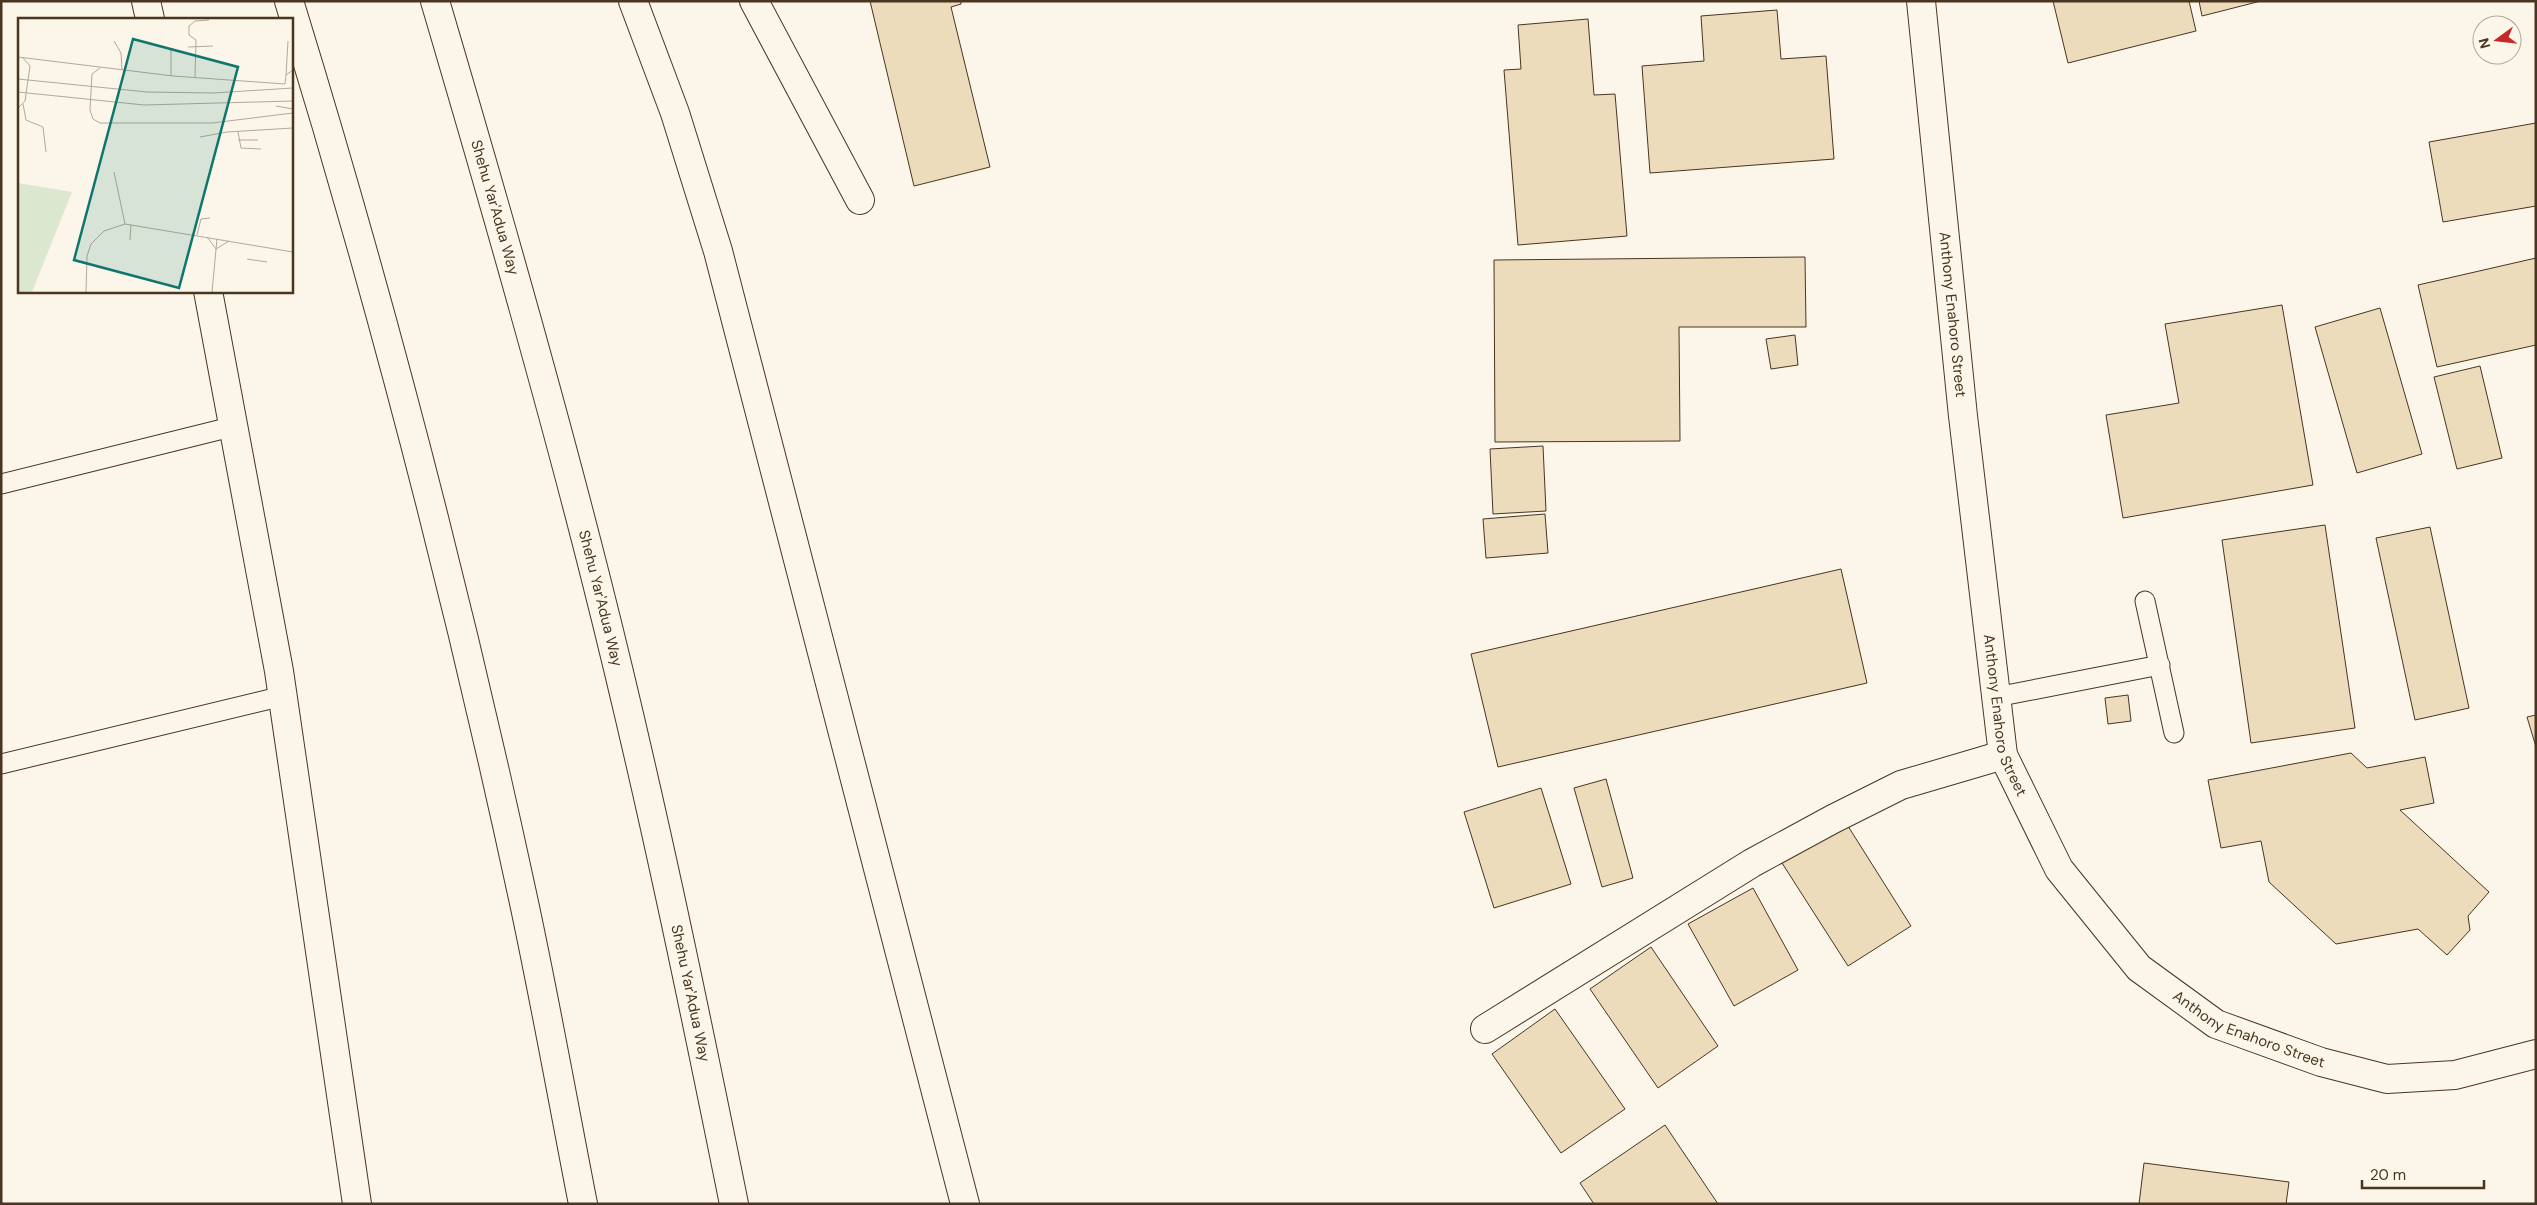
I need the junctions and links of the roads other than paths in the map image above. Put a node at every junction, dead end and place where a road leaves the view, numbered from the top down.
1 (146, 1) edge
2 (289, 1) edge
3 (435, 1) edge
4 (633, 1) edge
5 (754, 1) edge
6 (1922, 1) edge
7 (150, 18) edge
8 (860, 200) dead end
9 (208, 292) edge
10 (235, 426) junction
11 (1, 484) edge
12 (2145, 601) dead end
13 (2160, 665) junction
14 (283, 696) junction
15 (1996, 697) junction
16 (2174, 733) dead end
17 (2003, 755) junction
18 (1, 764) edge
19 (1485, 1029) dead end
20 (2536, 1054) edge
21 (357, 1204) edge
22 (583, 1204) edge
23 (734, 1204) edge
24 (965, 1204) edge

1 - 7 main road
2 - 22 main road
3 - 23 main road, Shehu Yar'Adua Way
4 - 24 main road
5 - 8 main road
6 - 15 main road, Anthony Enahoro Street
9 - 10 main road
10 - 11 lane
10 - 14 main road
12 - 13 lane
13 - 15 lane
13 - 16 lane
14 - 18 lane
14 - 21 main road
15 - 17 main road, Anthony Enahoro Street
17 - 19 main road
17 - 20 main road, Anthony Enahoro Street

